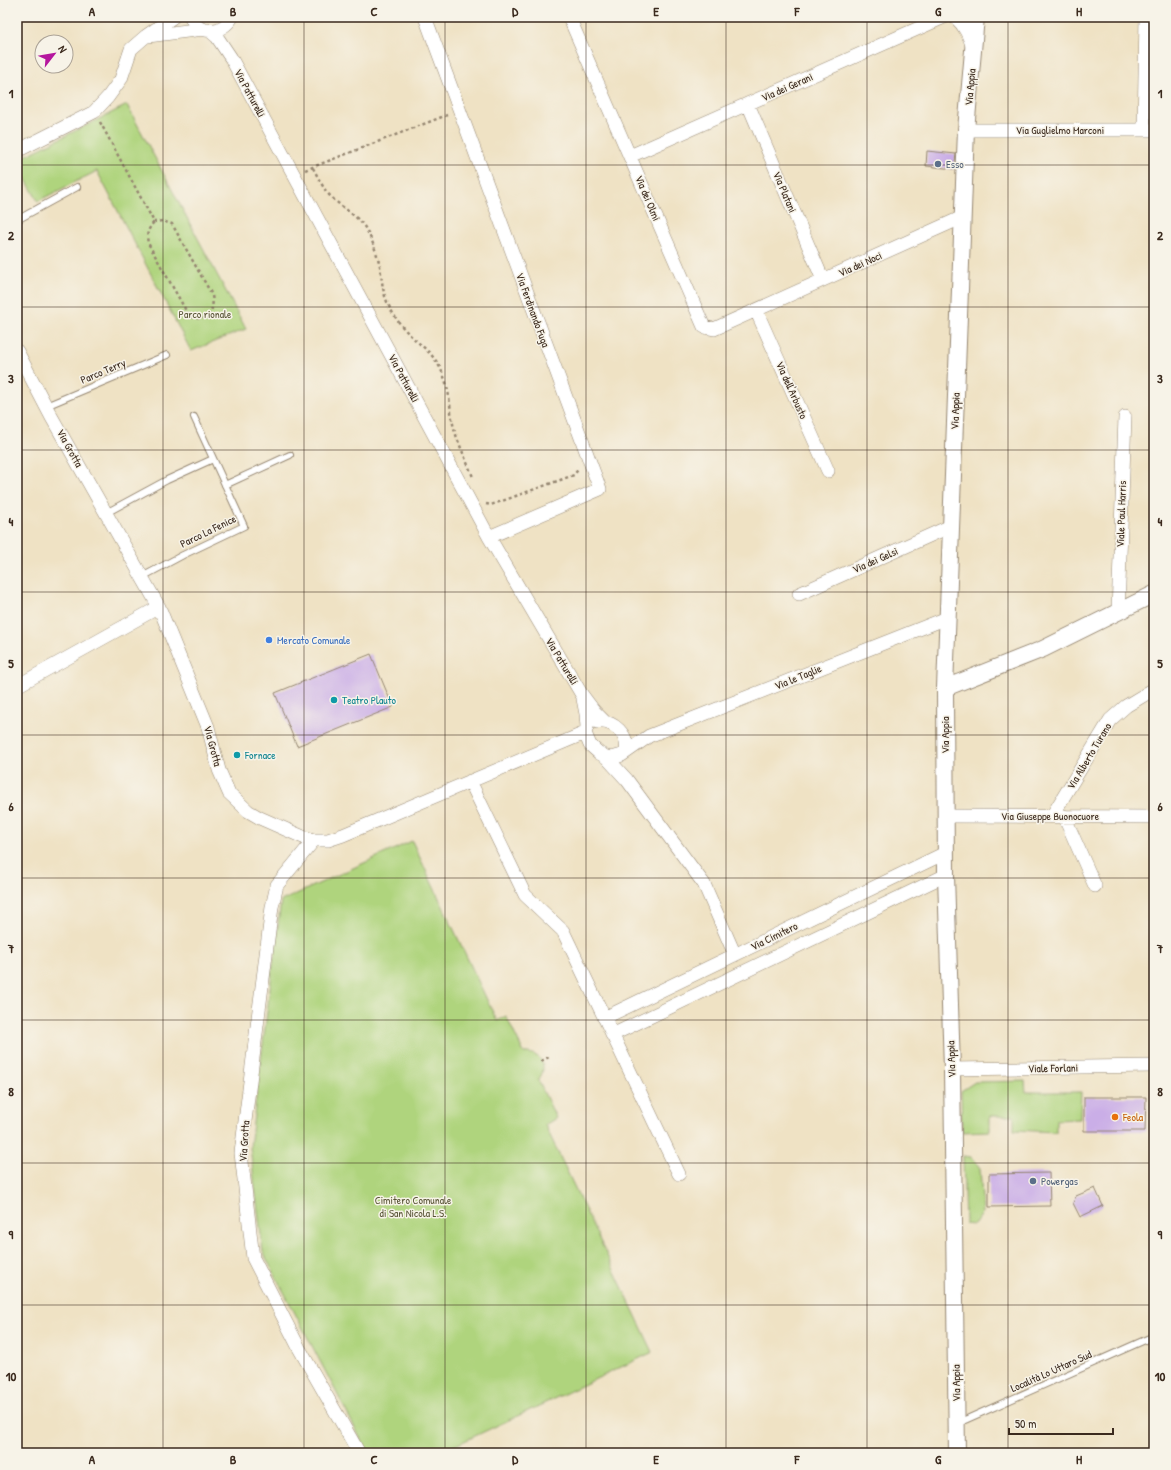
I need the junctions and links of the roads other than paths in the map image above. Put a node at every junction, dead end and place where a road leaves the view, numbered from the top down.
1 (174, 17) edge
2 (191, 17) edge
3 (425, 17) edge
4 (569, 17) edge
5 (944, 17) edge
6 (955, 17) edge
7 (976, 17) edge
8 (1146, 17) edge
9 (228, 21) edge
10 (206, 30) junction
11 (146, 36) junction
12 (973, 48) junction
13 (231, 58) junction
14 (748, 104) junction
15 (966, 130) junction
16 (1149, 130) edge
17 (17, 151) edge
18 (630, 156) junction
19 (77, 187) dead end
20 (963, 217) junction
21 (17, 220) edge
22 (823, 280) junction
23 (756, 310) junction
24 (17, 351) edge
25 (167, 355) dead end
26 (46, 406) junction
27 (194, 417) dead end
28 (1125, 417) dead end
29 (290, 455) dead end
30 (213, 458) junction
31 (828, 471) dead end
32 (225, 484) junction
33 (106, 513) junction
34 (951, 526) junction
35 (489, 537) junction
36 (142, 577) junction
37 (799, 594) dead end
38 (1154, 594) edge
39 (159, 607) junction
40 (1118, 612) junction
41 (947, 618) junction
42 (17, 686) edge
43 (945, 688) junction
44 (1154, 689) edge
45 (582, 695) junction
46 (605, 722) junction
47 (587, 735) junction
48 (623, 736) junction
49 (649, 736) junction
50 (624, 753) junction
51 (606, 757) junction
52 (627, 780) junction
53 (470, 781) junction
54 (945, 816) junction
55 (1058, 816) junction
56 (1154, 816) edge
57 (314, 840) junction
58 (945, 853) junction
59 (946, 875) junction
60 (1095, 886) dead end
61 (735, 955) junction
62 (604, 1018) junction
63 (612, 1035) junction
64 (1154, 1066) edge
65 (952, 1070) junction
66 (679, 1174) dead end
67 (1154, 1336) edge
68 (956, 1424) junction
69 (358, 1453) edge
70 (957, 1453) edge

1 - 11 street
2 - 10 street
3 - 35 street, Via Ferdinando Fuga
4 - 18 street, Via dei Olmi
5 - 14 street, Via dei Gerani
6 - 12 street
7 - 12 street, Via Appia
8 - 16 street
9 - 10 street
9 - 13 street, Via Patturelli
10 - 11 street
10 - 13 street, Via Patturelli
11 - 17 street
12 - 15 street, Via Appia
13 - 35 street, Via Patturelli
14 - 18 street, Via dei Gerani
14 - 22 street, Via Platani
15 - 16 street, Via Guglielmo Marconi
15 - 20 street, Via Appia
18 - 23 street, Via dei Olmi
19 - 21 lane
20 - 22 street, Via dei Noci
20 - 34 street, Via Appia
22 - 23 street, Via dei Noci
23 - 31 street, Via dell'Arbusto
24 - 26 street, Via Grotta
25 - 26 lane, Parco Terry
26 - 33 street, Via Grotta
27 - 30 lane, Parco La Fenice
28 - 40 street, Viale Paul Harris
29 - 32 lane
30 - 32 lane, Parco La Fenice
30 - 33 lane
32 - 36 lane, Parco La Fenice
33 - 36 street, Via Grotta
34 - 37 street, Via dei Gelsi
34 - 41 street, Via Appia
35 - 45 street, Via Patturelli
36 - 39 street, Via Grotta
38 - 40 street
39 - 42 street
39 - 57 street, Via Grotta
40 - 43 street
41 - 43 street, Via Appia
41 - 49 street, Via le Taglie
43 - 54 street, Via Appia
44 - 55 street, Via Alberto Turano
45 - 46 street, Via Patturelli
45 - 47 street, Via Patturelli
46 - 47 street
46 - 48 street, Via Patturelli
47 - 51 street
47 - 53 street, Via Grotta
48 - 49 street, Via le Taglie
48 - 50 street
49 - 50 street, Via le Taglie
50 - 51 street
50 - 52 street
51 - 52 street
52 - 61 street
53 - 57 street, Via Grotta
53 - 62 street
54 - 55 street, Via Giuseppe Buonocuore
54 - 58 street, Via Appia
55 - 56 street, Via Giuseppe Buonocuore
55 - 60 street
57 - 69 street, Via Grotta
58 - 59 street, Via Appia
58 - 61 street, Via Cimitero
59 - 63 street, Via Cimitero
59 - 65 street, Via Appia
61 - 62 street, Via Cimitero
62 - 63 street
63 - 66 street
64 - 65 street, Viale Forlani
65 - 68 street, Via Appia
67 - 68 lane, Località Lo Uttaro Sud
68 - 70 street, Via Appia

